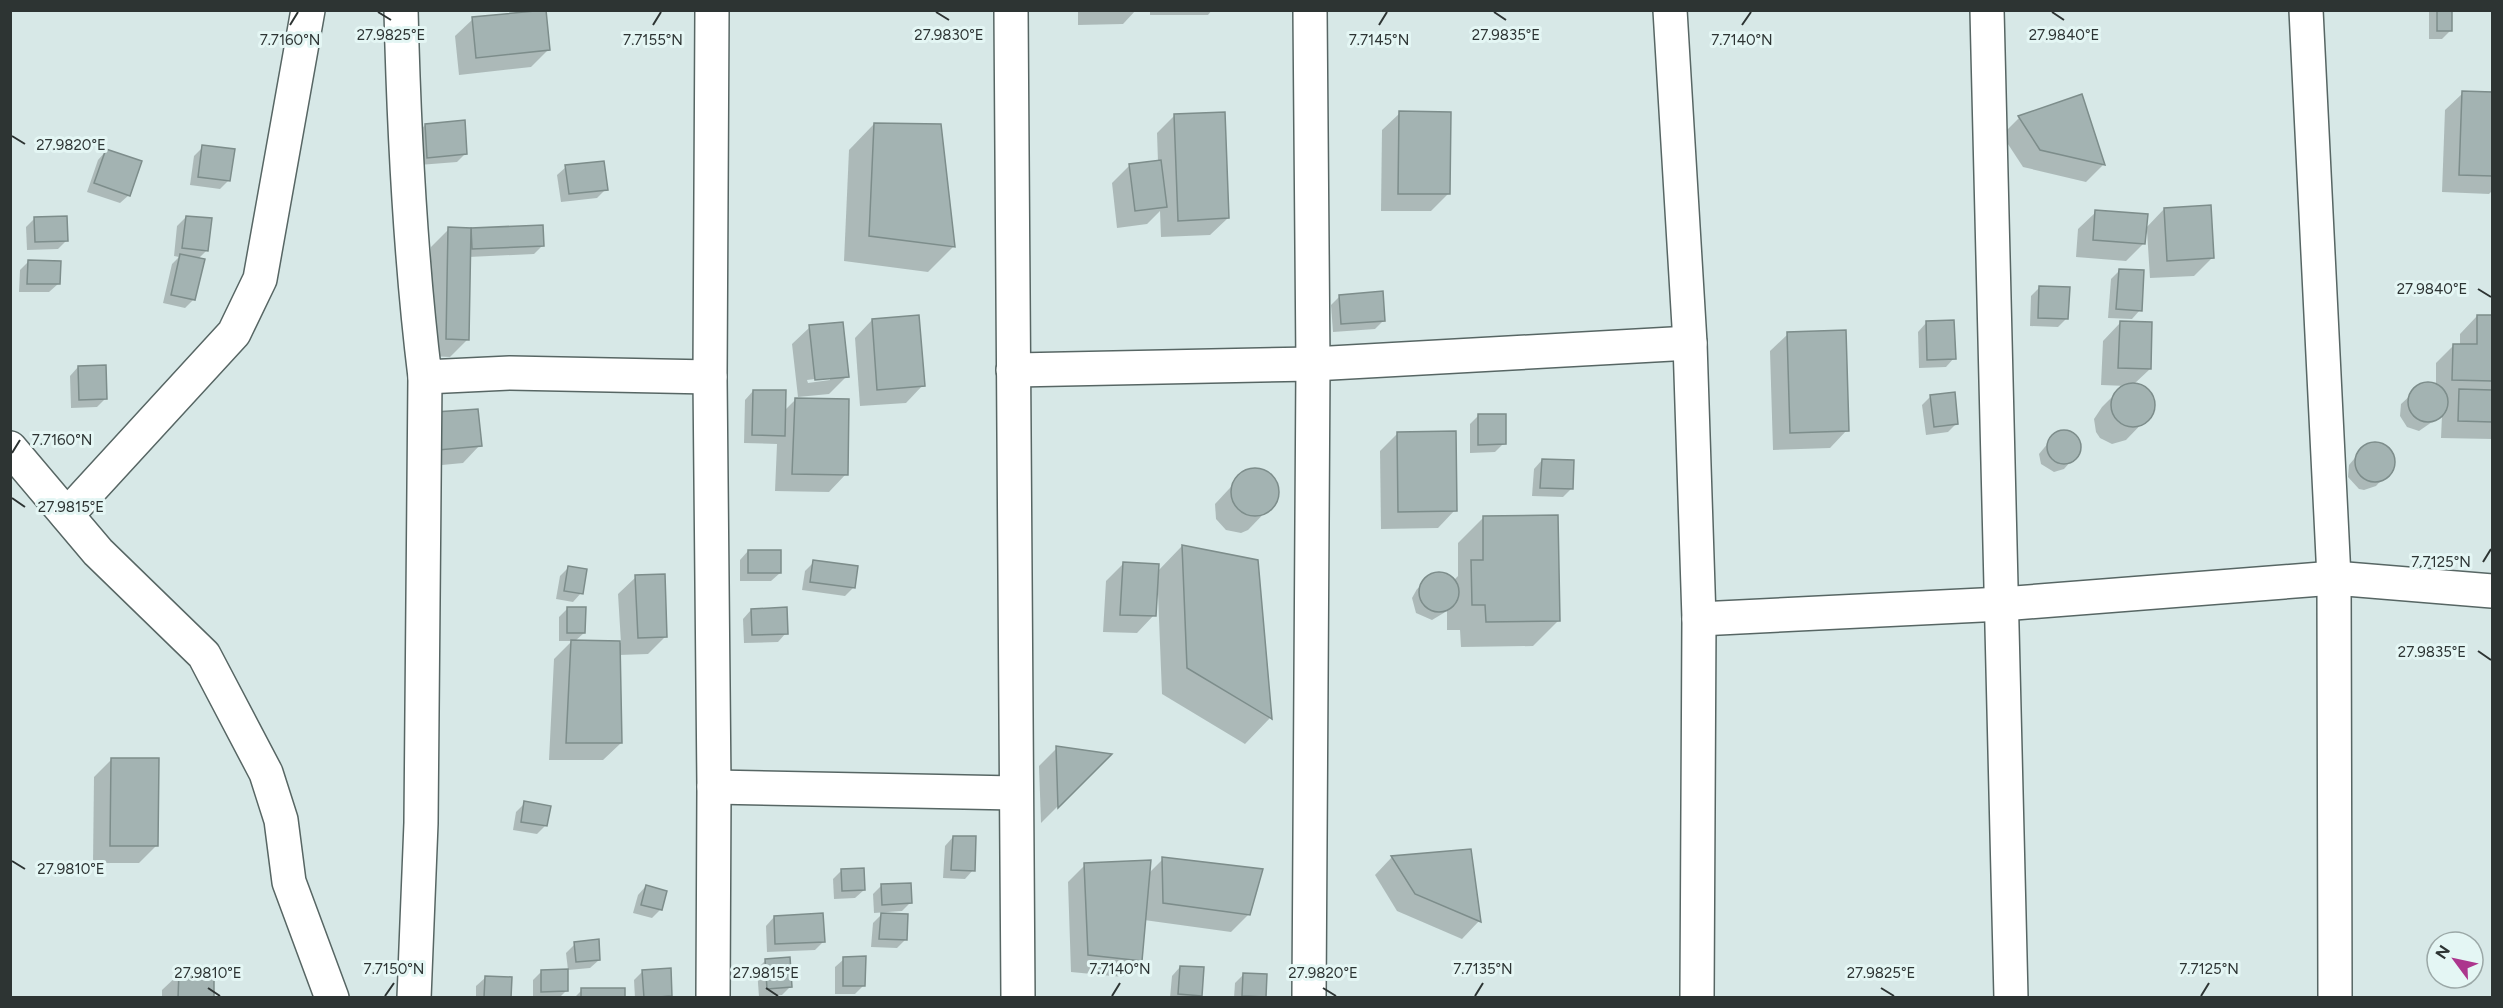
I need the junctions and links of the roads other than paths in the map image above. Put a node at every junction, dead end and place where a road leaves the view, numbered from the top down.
1 (308, 10) edge
2 (401, 10) edge
3 (712, 10) edge
4 (1011, 10) edge
5 (1310, 10) edge
6 (1670, 10) edge
7 (1987, 10) edge
8 (2306, 10) edge
9 (1690, 343) junction
10 (1312, 364) junction
11 (1013, 370) junction
12 (710, 376) junction
13 (425, 377) junction
14 (10, 448) edge
15 (67, 515) junction
16 (2334, 578) junction
17 (2493, 591) edge
18 (2002, 604) junction
19 (1699, 619) junction
20 (714, 787) junction
21 (1015, 793) junction
22 (332, 998) edge
23 (414, 998) edge
24 (713, 998) edge
25 (1018, 998) edge
26 (1309, 998) edge
27 (1697, 998) edge
28 (2011, 998) edge
29 (2335, 998) edge

1 - 15 street
2 - 13 street
3 - 12 street
4 - 11 street
5 - 10 street
6 - 9 street
7 - 18 street
8 - 16 street
9 - 10 street
9 - 19 street
10 - 11 street
10 - 26 street
11 - 21 street
12 - 13 street
12 - 20 street
13 - 23 street
14 - 15 street
15 - 22 street
16 - 17 street
16 - 18 street
16 - 29 street
18 - 19 street
18 - 28 street
19 - 27 street
20 - 21 street
20 - 24 street
21 - 25 street

